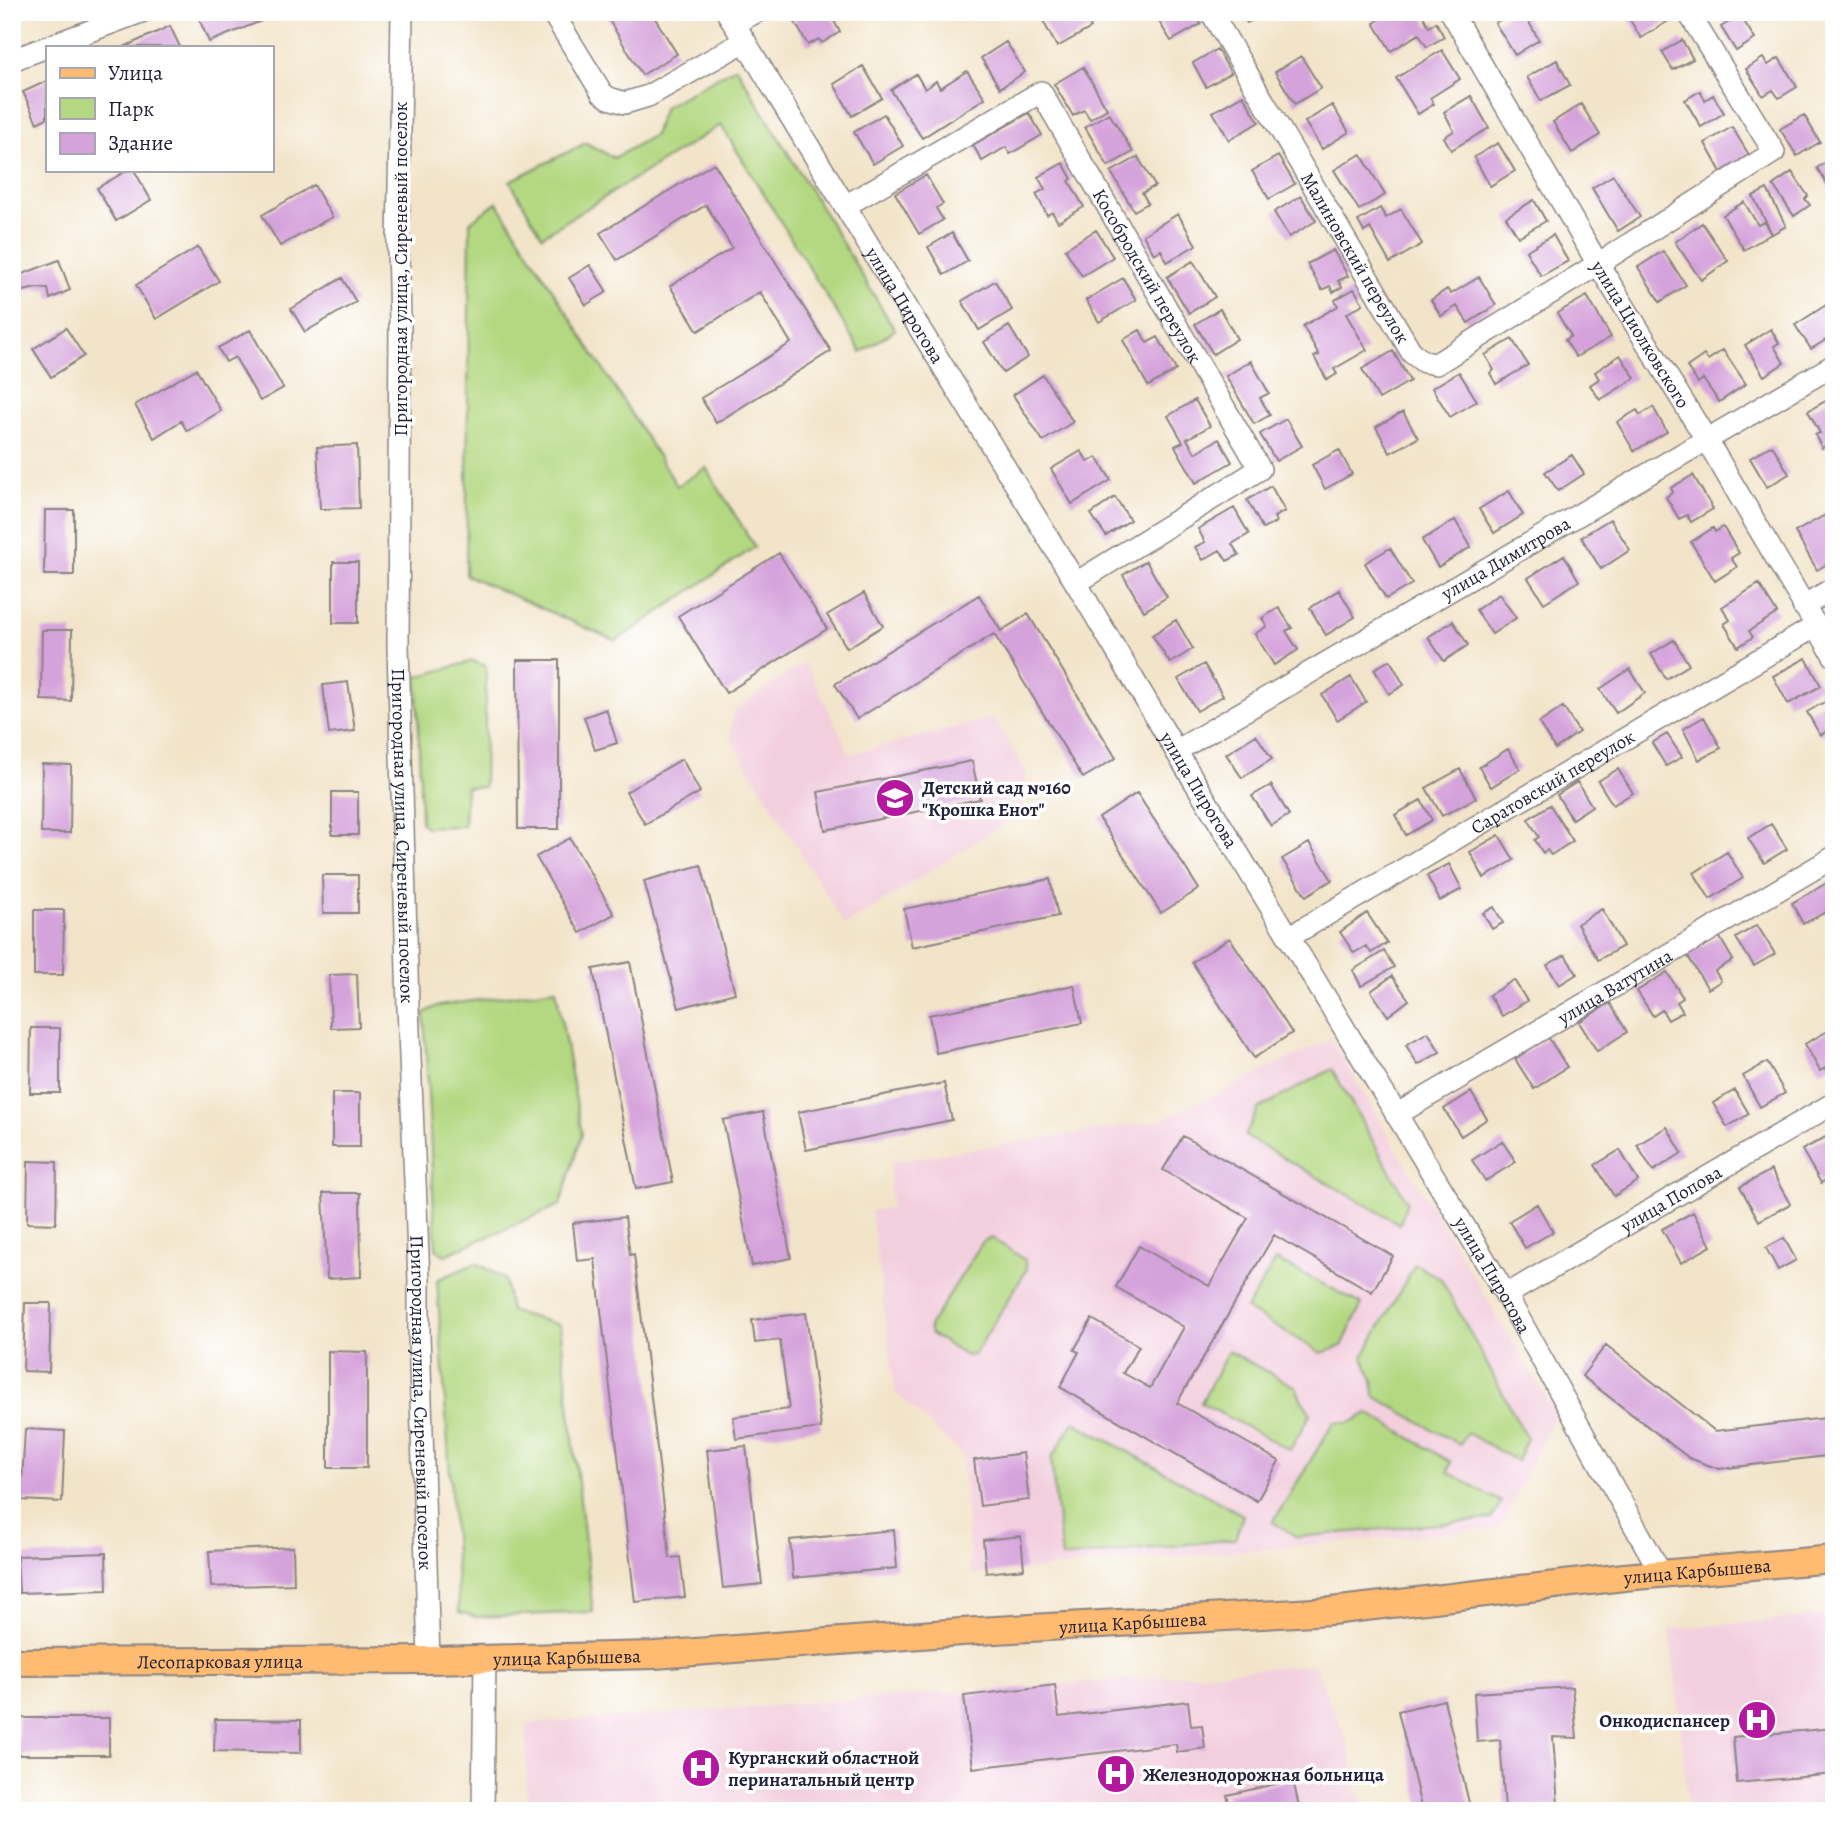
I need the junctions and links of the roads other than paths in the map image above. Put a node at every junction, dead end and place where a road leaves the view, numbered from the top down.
1 (141, 12) edge
2 (402, 12) edge
3 (552, 12) edge
4 (756, 12) edge
5 (1211, 12) edge
6 (1451, 12) edge
7 (1688, 12) edge
8 (735, 26) edge
9 (50, 46) edge
10 (46, 47) edge
11 (12, 60) edge
12 (845, 206) junction
13 (1598, 264) junction
14 (1834, 365) edge
15 (1706, 439) junction
16 (1076, 583) junction
17 (1834, 588) edge
18 (1803, 606) junction
19 (1816, 626) junction
20 (1834, 656) edge
21 (1175, 751) junction
22 (1834, 857) edge
23 (1289, 937) junction
24 (1834, 1102) edge
25 (1396, 1115) junction
26 (1506, 1295) junction
27 (1834, 1559) edge
28 (1662, 1575) junction
29 (485, 1658) junction
30 (429, 1660) junction
31 (12, 1662) edge
32 (483, 1811) edge

1 - 9 street
2 - 30 street, Пригородная улица, Сиреневый поселок
3 - 8 street
4 - 8 street
5 - 13 street, Малиновский переулок
6 - 13 street, улица Циолковского
7 - 13 street, Малиновский переулок
8 - 12 street, улица Пирогова
10 - 11 street
12 - 16 street, улица Пирогова
12 - 16 street, Кособродский переулок
13 - 15 street, улица Циолковского
14 - 15 street, улица Димитрова
15 - 18 street, улица Циолковского
15 - 21 street, улица Димитрова
16 - 21 street, улица Пирогова
17 - 18 street
18 - 19 street, улица Циолковского
19 - 20 street, улица Циолковского
19 - 23 street, Саратовский переулок
21 - 23 street, улица Пирогова
22 - 25 street, улица Ватутина
23 - 25 street, улица Пирогова
24 - 26 street, улица Попова
25 - 26 street, улица Пирогова
26 - 28 street, улица Пирогова
27 - 28 main road, улица Карбышева
28 - 29 main road, улица Карбышева
29 - 30 main road, улица Карбышева
29 - 32 street
30 - 31 main road, Лесопарковая улица

